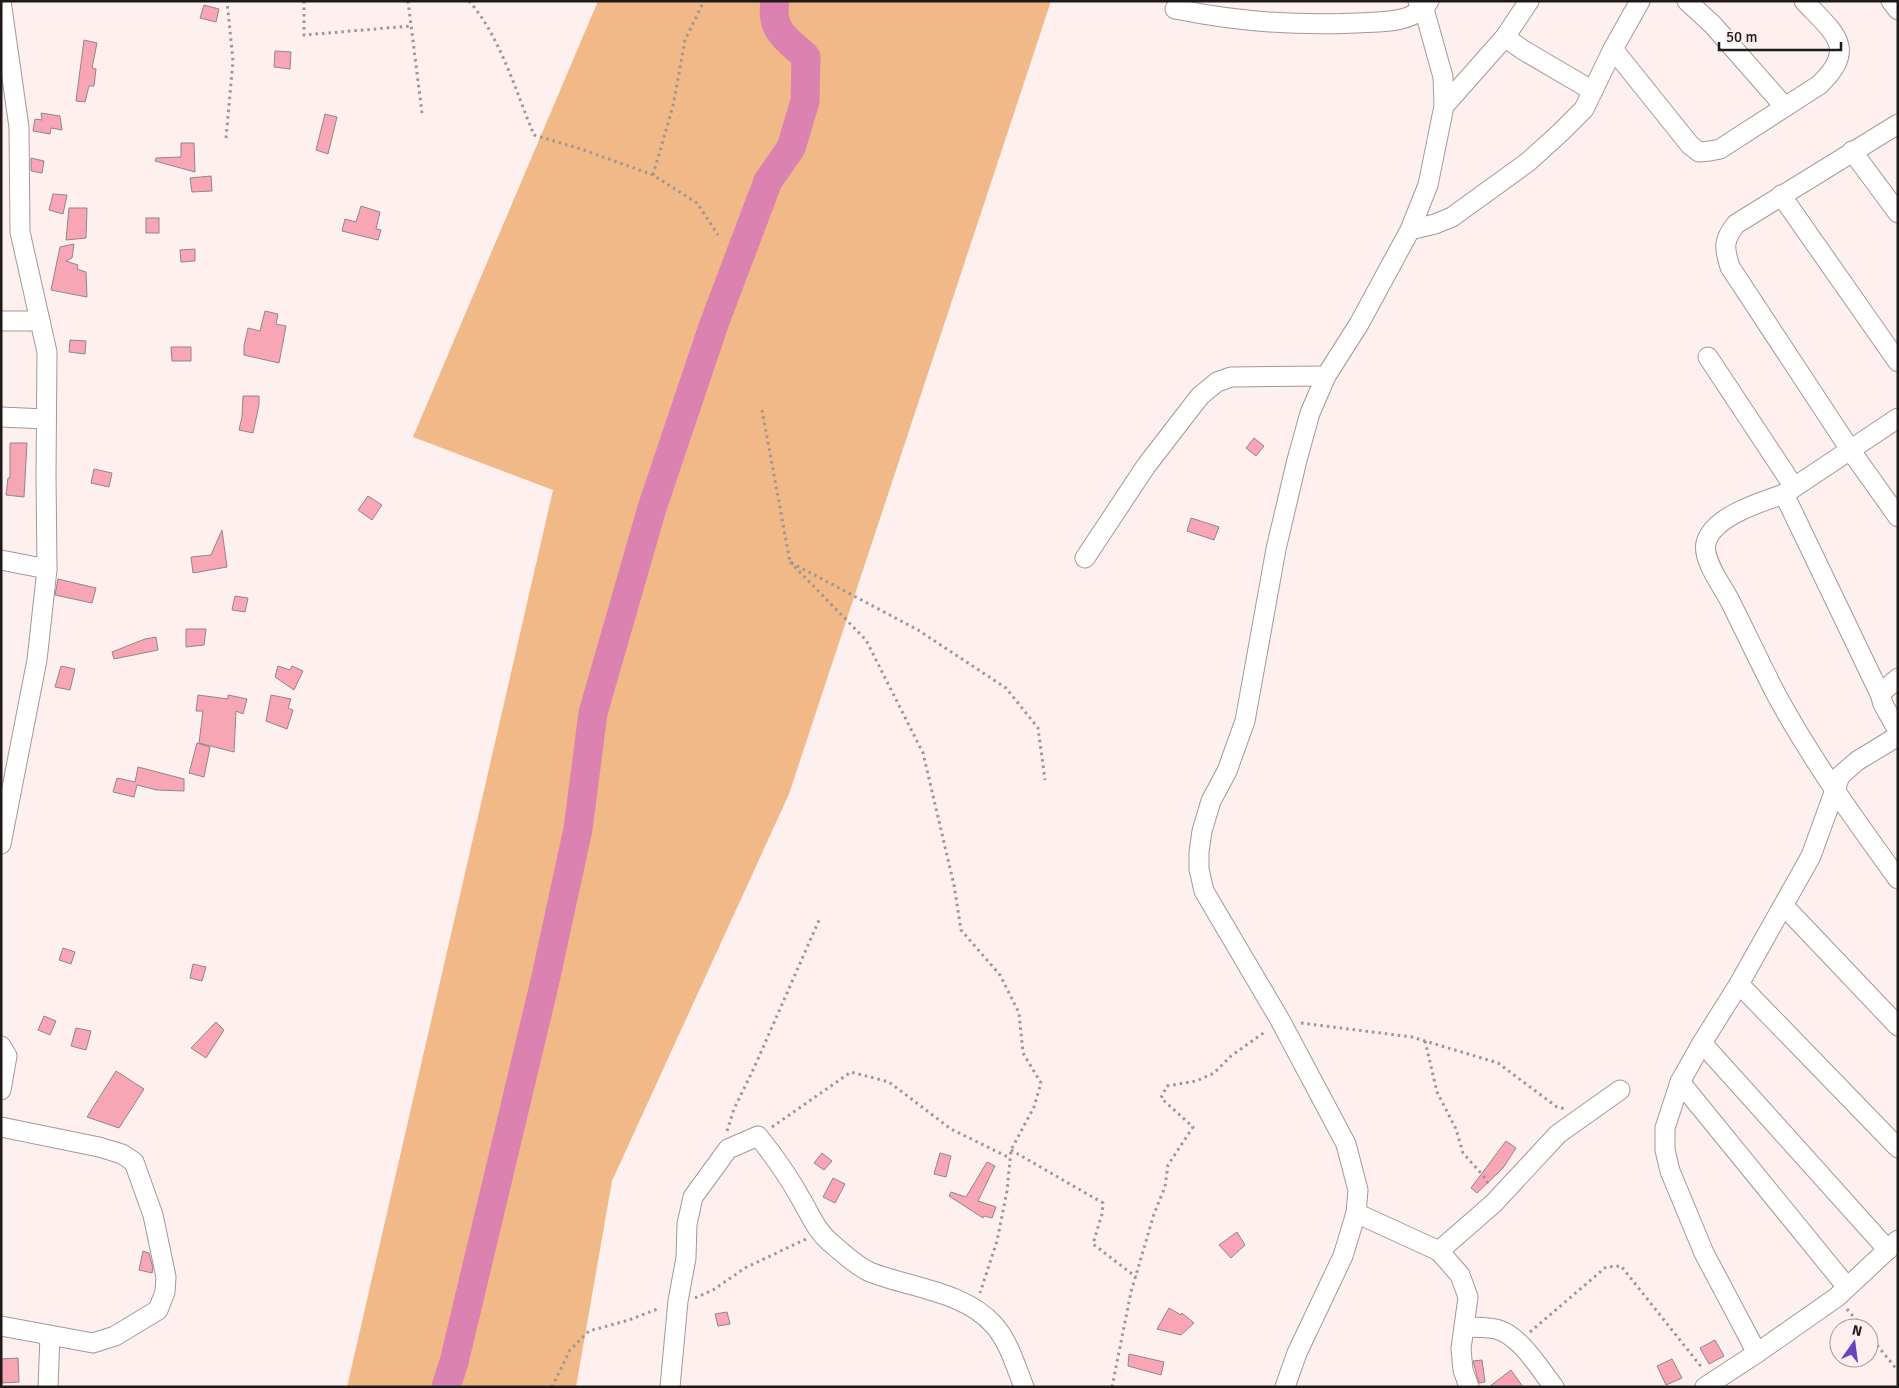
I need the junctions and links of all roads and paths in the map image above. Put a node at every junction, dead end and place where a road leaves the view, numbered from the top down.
1 (1, 1) edge
2 (226, 1) edge
3 (304, 1) edge
4 (408, 1) edge
5 (468, 1) edge
6 (704, 1) edge
7 (1529, 1) edge
8 (1640, 1) edge
9 (1687, 1) edge
10 (1804, 1) edge
11 (1891, 1) edge
12 (1424, 4) edge
13 (1175, 9) dead end
14 (1898, 10) edge
15 (411, 26) junction
16 (3, 34) edge
17 (1506, 37) junction
18 (1613, 49) junction
19 (1593, 90) junction
20 (1444, 106) junction
21 (1784, 106) junction
22 (422, 113) dead end
23 (1898, 124) edge
24 (10, 127) edge
25 (226, 138) dead end
26 (1852, 151) junction
27 (652, 175) junction
28 (1781, 195) junction
29 (1898, 213) edge
30 (1410, 230) junction
31 (718, 235) dead end
32 (1, 321) edge
33 (40, 321) junction
34 (1708, 357) dead end
35 (1898, 362) edge
36 (1326, 376) junction
37 (762, 410) dead end
38 (1, 417) edge
39 (1898, 418) edge
40 (46, 419) junction
41 (1850, 451) junction
42 (1789, 490) junction
43 (1898, 517) edge
44 (1085, 558) dead end
45 (1, 560) edge
46 (790, 562) junction
47 (47, 569) junction
48 (1898, 678) edge
49 (1880, 694) junction
50 (1898, 731) edge
51 (1898, 736) edge
52 (1045, 780) dead end
53 (1834, 790) junction
54 (1, 844) edge
55 (1898, 879) edge
56 (1784, 906) junction
57 (820, 918) dead end
58 (1739, 984) junction
59 (1280, 1020) junction
60 (1898, 1026) edge
61 (1425, 1041) junction
62 (1702, 1043) junction
63 (1, 1046) edge
64 (1680, 1082) junction
65 (1, 1090) edge
66 (1620, 1090) dead end
67 (1586, 1115) junction
68 (1, 1127) edge
69 (758, 1136) junction
70 (1898, 1148) edge
71 (728, 1149) junction
72 (1011, 1150) junction
73 (1010, 1158) junction
74 (1494, 1203) junction
75 (1356, 1213) junction
76 (1893, 1245) edge
77 (1439, 1251) junction
78 (1136, 1277) junction
79 (1842, 1292) junction
80 (975, 1310) junction
81 (1857, 1318) edge
82 (1, 1326) edge
83 (1464, 1327) junction
84 (50, 1336) junction
85 (1519, 1342) junction
86 (1879, 1348) edge
87 (1757, 1353) junction
88 (1898, 1371) edge
89 (1708, 1384) edge
90 (48, 1387) edge
91 (670, 1387) edge
92 (1024, 1387) edge
93 (1112, 1387) edge
94 (1285, 1387) edge
95 (1470, 1387) edge
96 (1554, 1387) edge

1 - 16 street
2 - 25 path
3 - 15 path
4 - 15 path
5 - 27 path
6 - 27 path
7 - 17 street
8 - 18 street
9 - 21 street
10 - 21 street
11 - 14 street
12 - 13 street
12 - 20 street
15 - 22 path
16 - 24 street
17 - 19 street
17 - 20 street
18 - 19 street
18 - 21 street
19 - 30 street
20 - 30 street
23 - 26 street
24 - 33 street
26 - 28 street
26 - 29 street
27 - 31 path
28 - 35 street
28 - 41 street
30 - 36 street
32 - 33 street
33 - 40 street
34 - 42 street
36 - 44 street
36 - 59 street
37 - 46 path
38 - 40 street
39 - 41 street
40 - 47 street
41 - 42 street
41 - 43 street
42 - 49 street
42 - 53 street
45 - 47 street
46 - 52 path
46 - 72 path
47 - 54 street
48 - 49 street
49 - 50 street
51 - 53 street
53 - 55 street
53 - 56 street
56 - 58 street
56 - 60 street
57 - 71 path
58 - 62 street
58 - 70 street
59 - 61 path
59 - 75 street
59 - 78 path
61 - 67 path
61 - 74 path
62 - 64 street
62 - 76 street
63 - 65 street
64 - 79 street
64 - 87 street
66 - 67 street
67 - 74 street
68 - 84 street
69 - 71 street
69 - 73 path
69 - 80 street
71 - 91 street
72 - 73 path
72 - 78 path
73 - 80 path
74 - 77 street
75 - 77 street
75 - 94 street
76 - 79 street
77 - 83 street
78 - 93 path
79 - 81 path
79 - 87 street
80 - 92 street
82 - 84 street
83 - 85 street
83 - 95 street
84 - 90 street
85 - 89 path
85 - 96 street
86 - 88 path
87 - 89 street

